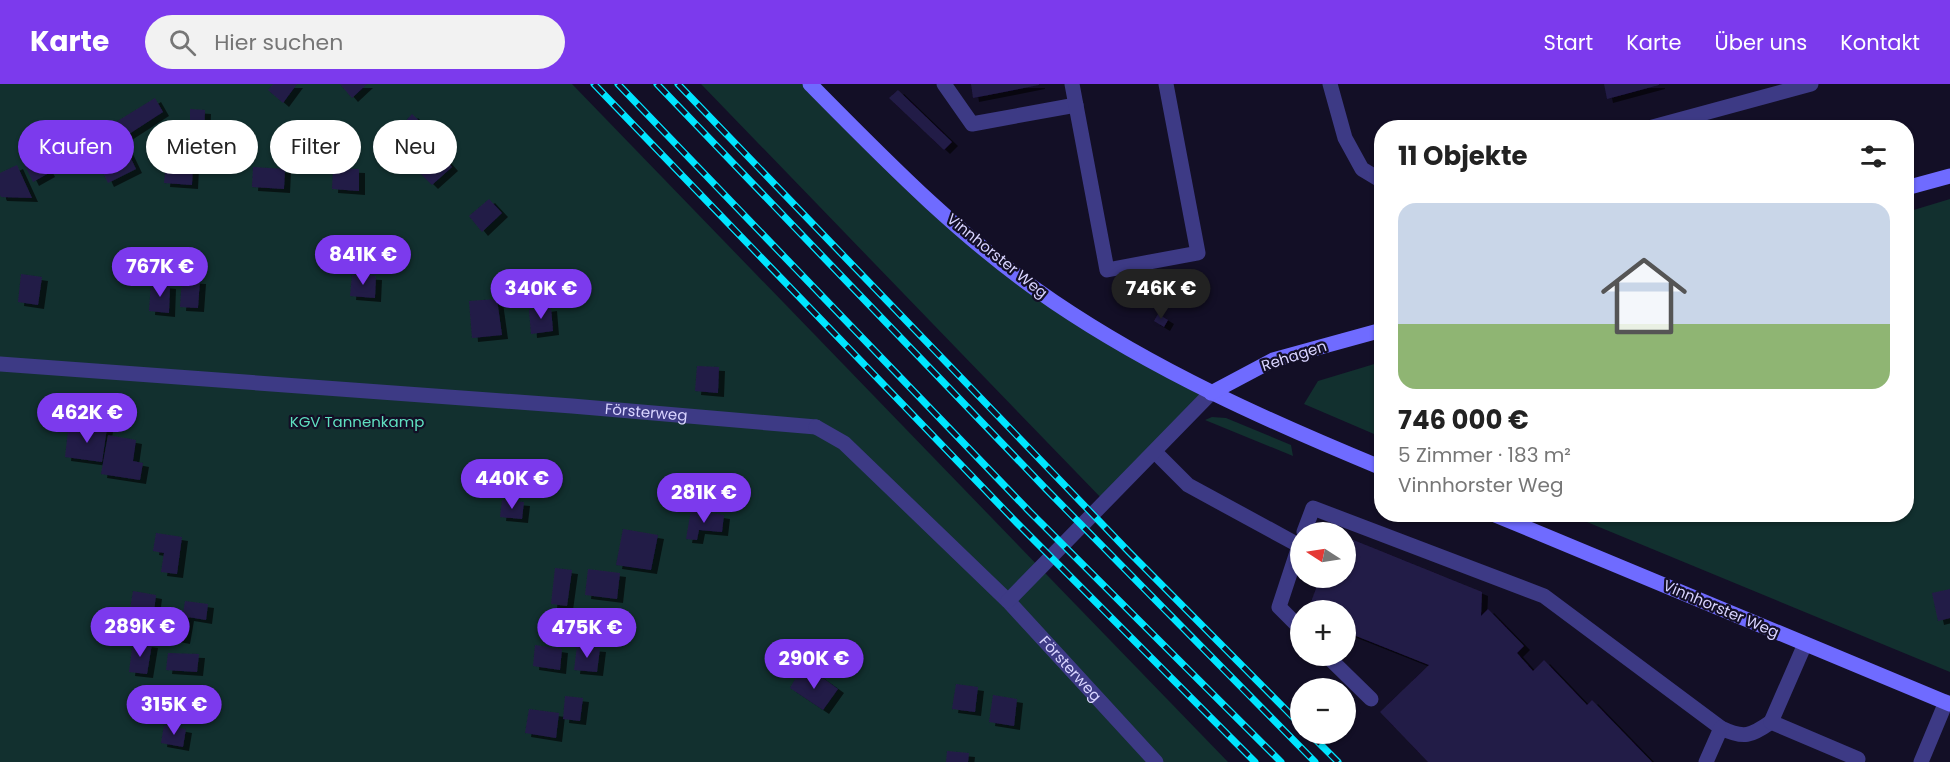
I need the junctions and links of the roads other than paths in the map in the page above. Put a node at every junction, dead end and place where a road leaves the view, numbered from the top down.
1 (810, 84) edge
2 (944, 84) edge
3 (1072, 84) edge
4 (1166, 84) edge
5 (1330, 84) edge
6 (1811, 84) edge
7 (1076, 105) junction
8 (1678, 120) edge
9 (1374, 176) edge
10 (1950, 176) edge
11 (1914, 186) edge
12 (1374, 332) edge
13 (0, 364) edge
14 (1211, 393) junction
15 (1155, 452) junction
16 (1374, 465) edge
17 (1308, 522) edge
18 (1350, 522) edge
19 (1512, 522) edge
20 (1356, 524) edge
21 (1290, 536) edge
22 (1290, 574) edge
23 (1008, 600) junction
24 (1290, 618) edge
25 (1805, 644) junction
26 (1338, 666) edge
27 (1371, 699) dead end
28 (1948, 703) edge
29 (1772, 722) junction
30 (1721, 728) junction
31 (1858, 759) dead end
32 (1156, 762) edge
33 (1706, 762) edge
34 (1921, 762) edge

1 - 14 street, Vinnhorster Weg
2 - 7 street
3 - 7 street
4 - 7 street
5 - 9 street
6 - 8 street
10 - 11 street
12 - 14 street, Rehagen
13 - 23 street, Försterweg
14 - 15 street
14 - 16 street, Vinnhorster Weg
15 - 21 street
15 - 23 street
17 - 18 street
19 - 25 street, Vinnhorster Weg
20 - 30 street
22 - 24 street
23 - 32 street, Försterweg
25 - 28 street, Vinnhorster Weg
25 - 29 street
26 - 27 street
28 - 34 street
29 - 30 street
29 - 31 street
30 - 33 street

